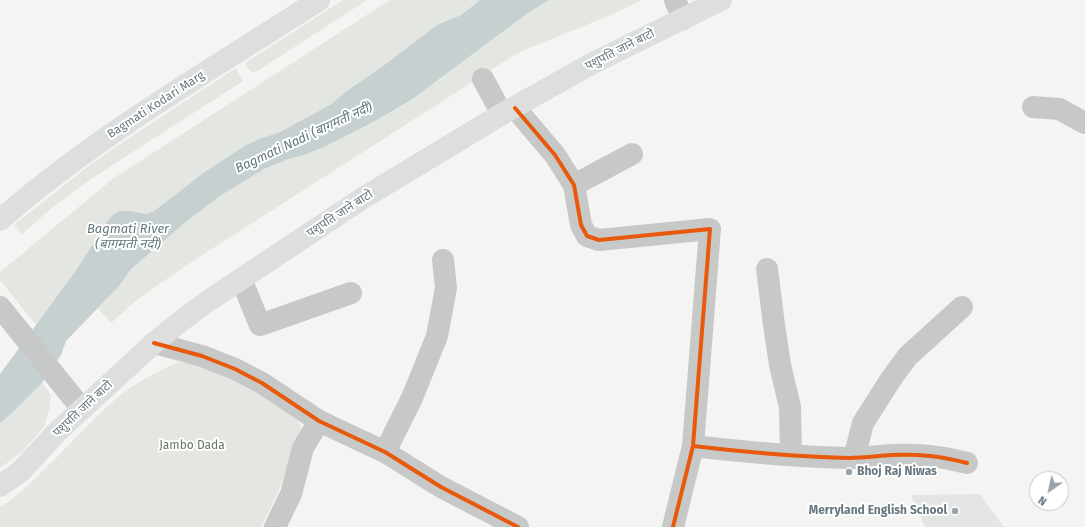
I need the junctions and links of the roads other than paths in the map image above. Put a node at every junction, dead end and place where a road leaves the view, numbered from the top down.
1 (319, 0) edge
2 (721, 0) edge
3 (679, 9) edge
4 (483, 79) dead end
5 (1033, 107) dead end
6 (508, 111) junction
7 (1085, 123) edge
8 (632, 154) dead end
9 (574, 185) junction
10 (0, 220) edge
11 (443, 260) dead end
12 (768, 269) dead end
13 (241, 279) junction
14 (351, 293) dead end
15 (0, 307) edge
16 (962, 307) dead end
17 (154, 344) junction
18 (82, 409) junction
19 (319, 421) junction
20 (693, 446) junction
21 (385, 452) junction
22 (791, 456) junction
23 (854, 458) junction
24 (967, 463) dead end
25 (0, 486) edge
26 (274, 527) edge
27 (518, 527) edge
28 (673, 527) edge

1 - 10 main road, Bagmati Kodari Marg
2 - 3 main road, पशुपति जाने बाटो
3 - 6 main road, पशुपति जाने बाटो
4 - 6 street
5 - 7 street
6 - 9 street
6 - 13 main road, पशुपति जाने बाटो
8 - 9 street
9 - 20 street
11 - 21 street
12 - 22 street
13 - 14 street
13 - 17 main road, पशुपति जाने बाटो
15 - 18 street
16 - 23 street
17 - 18 main road, पशुपति जाने बाटो
17 - 19 street
18 - 25 main road, पशुपति जाने बाटो
19 - 21 street
19 - 26 street
20 - 22 street
20 - 28 street
21 - 27 street
22 - 23 street
23 - 24 street

